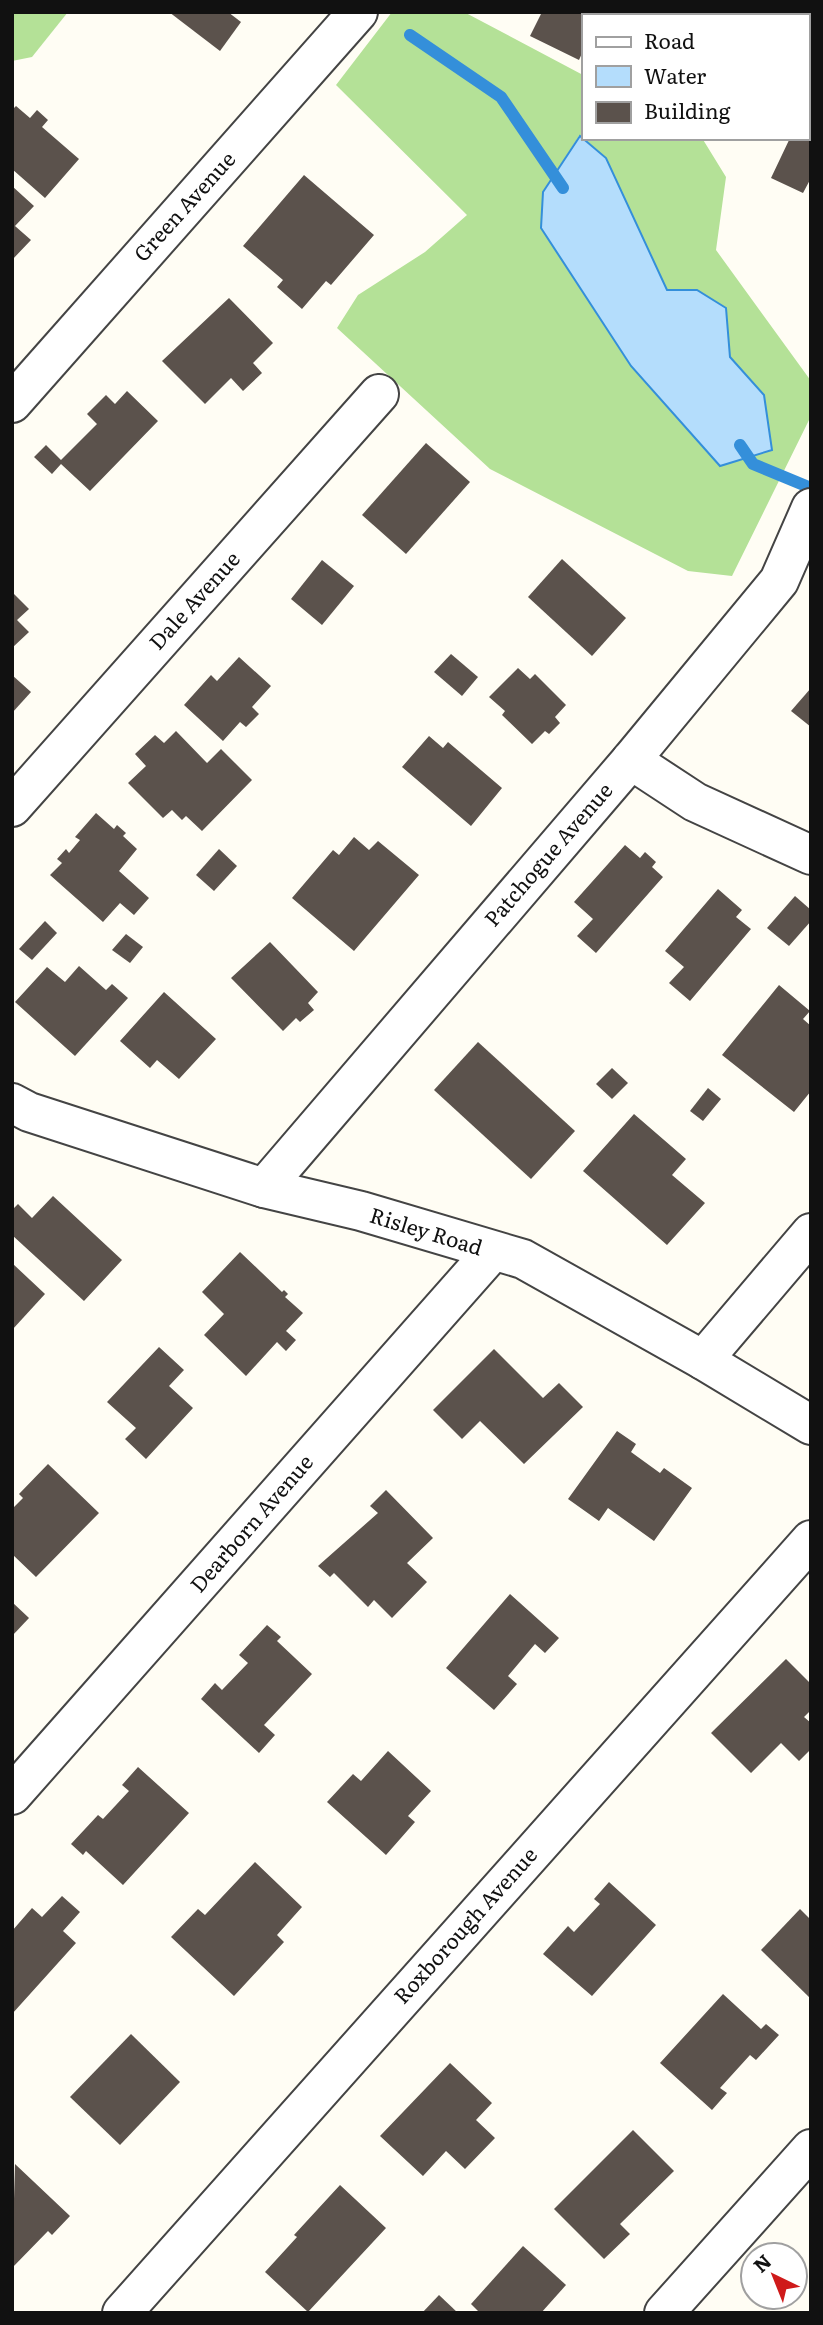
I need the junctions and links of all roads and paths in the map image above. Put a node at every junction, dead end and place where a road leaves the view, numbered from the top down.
1 (358, 12) edge
2 (379, 394) dead end
3 (12, 403) edge
4 (809, 512) edge
5 (631, 760) junction
6 (12, 807) edge
7 (811, 855) edge
8 (18, 1115) edge
9 (264, 1188) junction
10 (811, 1233) edge
11 (492, 1252) junction
12 (704, 1360) junction
13 (811, 1426) edge
14 (811, 1540) edge
15 (12, 1795) edge
16 (811, 2149) edge
17 (122, 2313) edge
18 (664, 2313) edge

1 - 3 street, Green Avenue
2 - 6 street, Dale Avenue
4 - 5 street, Patchogue Avenue
5 - 7 street
5 - 9 street, Patchogue Avenue
8 - 9 street, Risley Road
9 - 11 street, Risley Road
10 - 12 street
11 - 12 street, Risley Road
11 - 15 street, Dearborn Avenue
12 - 13 street, Risley Road
14 - 17 street, Roxborough Avenue
16 - 18 street

